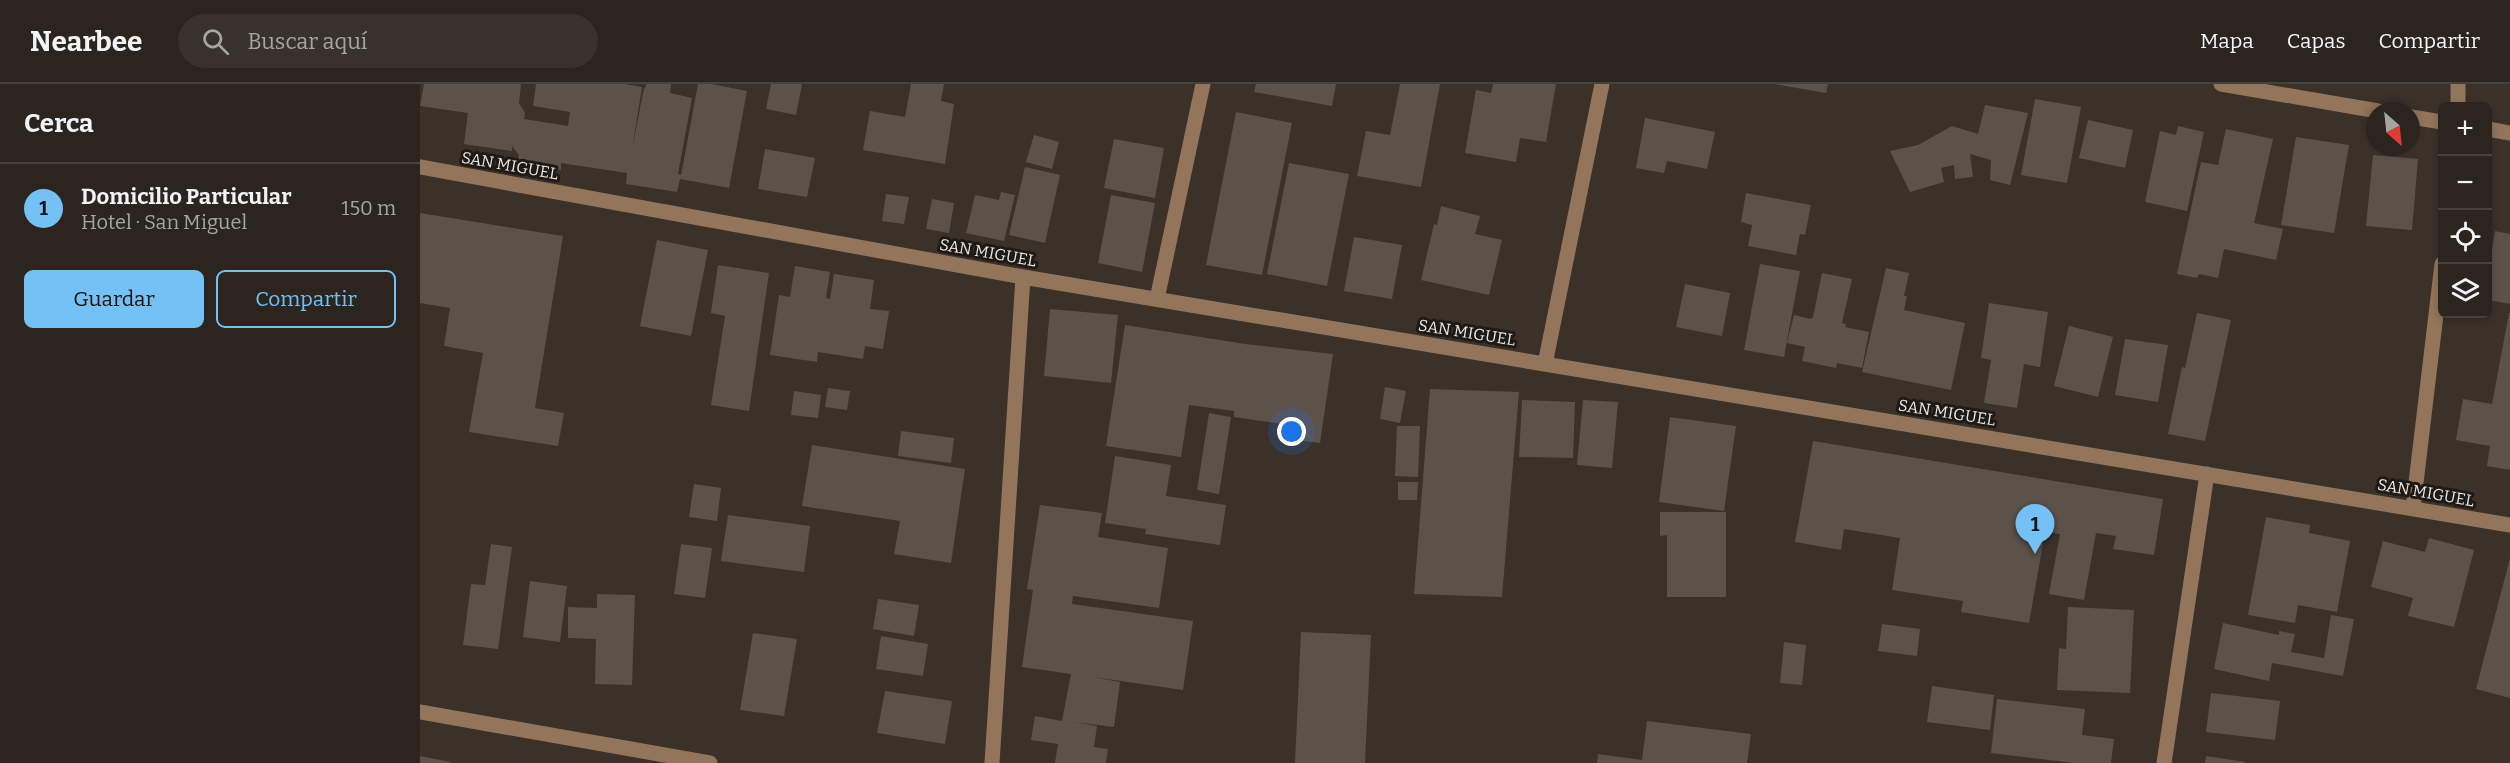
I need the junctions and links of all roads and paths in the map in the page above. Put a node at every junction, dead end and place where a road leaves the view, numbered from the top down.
1 (1203, 84) edge
2 (1602, 84) edge
3 (2222, 84) edge
4 (2458, 84) edge
5 (2458, 102) edge
6 (2366, 109) edge
7 (2420, 118) edge
8 (2438, 121) edge
9 (2492, 130) edge
10 (2510, 133) edge
11 (420, 167) edge
12 (1023, 277) junction
13 (2438, 298) edge
14 (1157, 299) junction
15 (1545, 364) junction
16 (2207, 474) junction
17 (2413, 508) junction
18 (2510, 525) edge
19 (420, 711) edge
20 (710, 763) edge
21 (992, 763) edge
22 (2164, 763) edge

1 - 14 street
2 - 15 street
3 - 6 street
4 - 5 street
7 - 8 street
9 - 10 street
11 - 12 street, SAN MIGUEL
12 - 14 street, SAN MIGUEL
12 - 21 street
13 - 17 street
14 - 15 street, SAN MIGUEL
15 - 16 street, SAN MIGUEL
16 - 17 street, SAN MIGUEL
16 - 22 street
17 - 18 street, SAN MIGUEL
19 - 20 street

